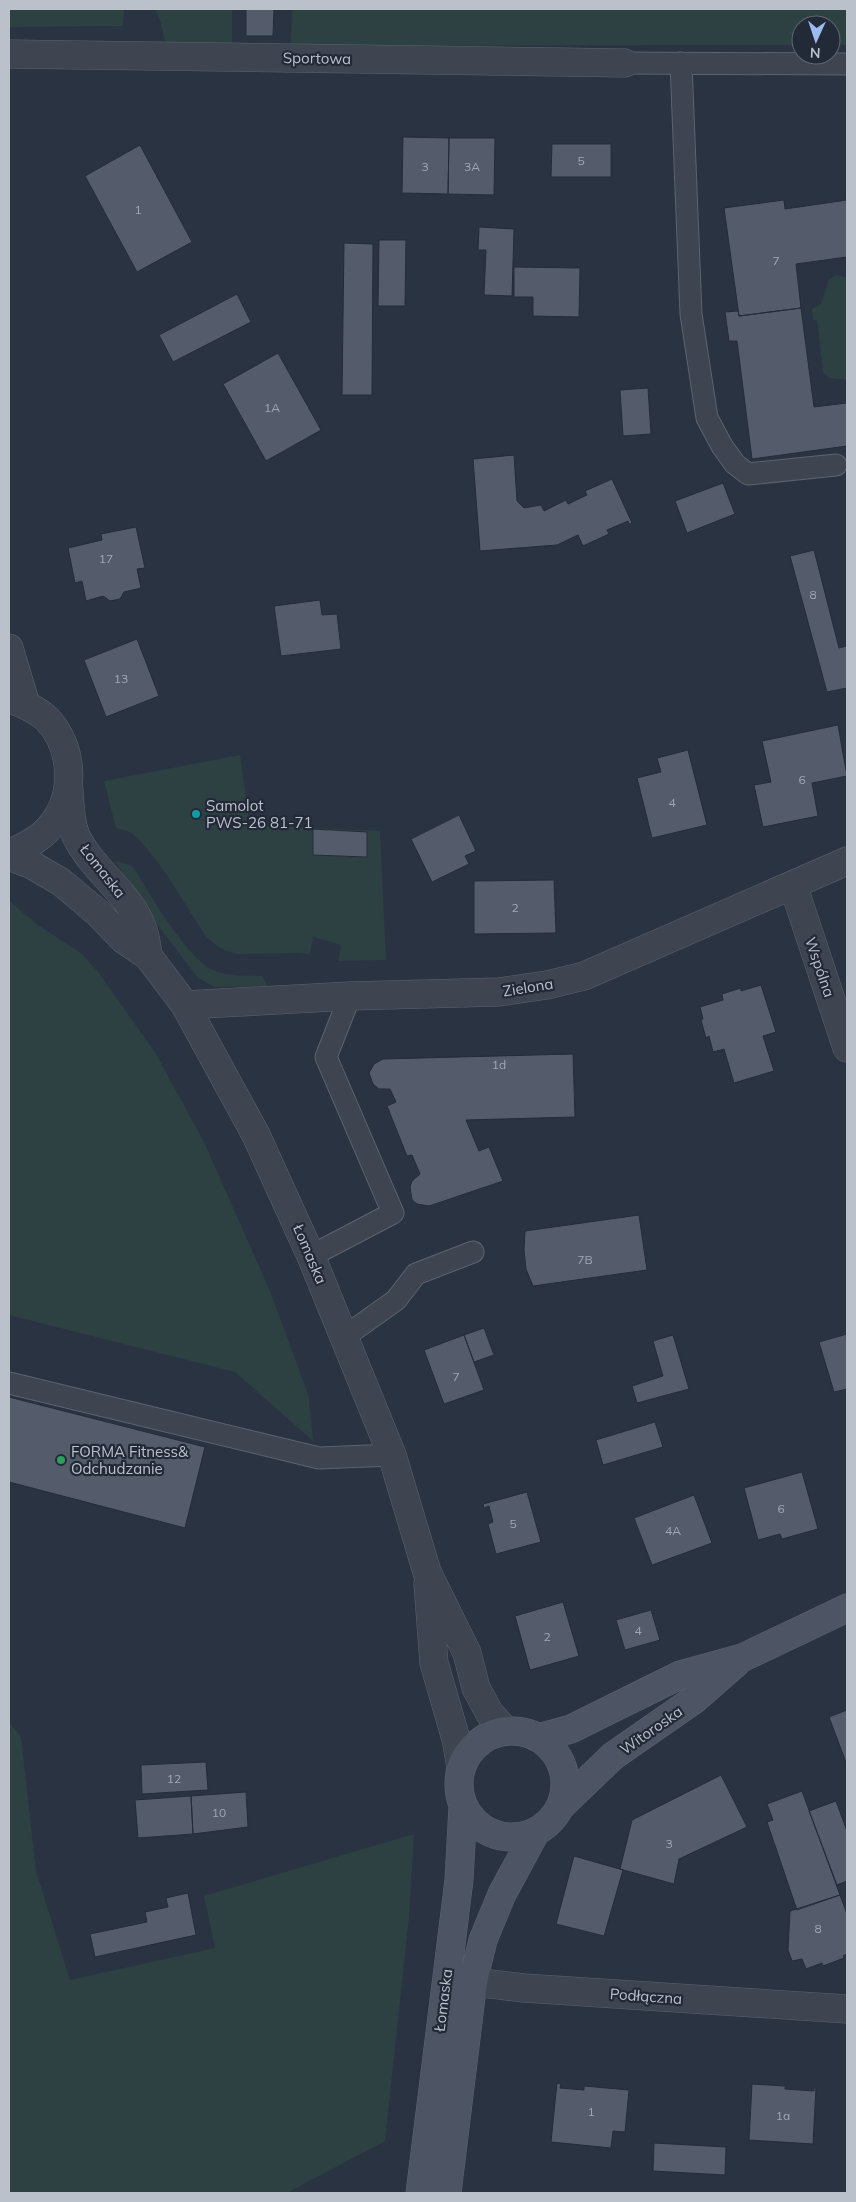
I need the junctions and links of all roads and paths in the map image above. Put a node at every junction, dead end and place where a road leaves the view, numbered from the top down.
1 (9, 54) edge
2 (625, 63) joint
3 (682, 64) junction
4 (847, 64) edge
5 (836, 465) dead end
6 (9, 648) edge
7 (15, 705) edge
8 (69, 783) junction
9 (9, 855) edge
10 (847, 861) edge
11 (792, 885) junction
12 (148, 956) junction
13 (350, 996) junction
14 (185, 1005) junction
15 (847, 1048) edge
16 (473, 1252) dead end
17 (311, 1256) junction
18 (344, 1337) junction
19 (9, 1383) edge
20 (392, 1455) junction
21 (427, 1572) junction
22 (847, 1608) edge
23 (742, 1658) junction
24 (506, 1731) junction
25 (538, 1738) junction
26 (461, 1768) junction
27 (562, 1804) junction
28 (462, 1806) junction
29 (535, 1833) junction
30 (445, 1978) junction
31 (473, 1981) junction
32 (847, 2008) edge
33 (420, 2193) edge
34 (447, 2193) edge

1 - 2 street, Sportowa
2 - 3 lane
3 - 4 lane
3 - 5 lane
6 - 7 street, Łomaska
7 - 8 street, Łomaska
8 - 9 street, Łomaska
8 - 12 street, Łomaska
9 - 12 street, Łomaska
10 - 11 street, Zielona
11 - 13 street, Zielona
11 - 15 street, Wspólna
12 - 14 street, Łomaska
13 - 14 street, Zielona
13 - 17 lane
14 - 17 street, Łomaska
16 - 18 lane
17 - 18 street, Łomaska
18 - 20 street, Łomaska
19 - 20 lane
20 - 21 street, Łomaska
21 - 24 street, Łomaska
21 - 26 street, Łomaska
22 - 23 main road, Witoroska
23 - 25 main road, Witoroska
23 - 27 main road, Witoroska
24 - 25 main road
24 - 26 main road
25 - 27 main road
26 - 28 main road
27 - 29 main road, Witoroska
28 - 29 main road, Witoroska
28 - 30 main road, Łomaska
29 - 31 main road, Witoroska
30 - 31 street, Podłączna
30 - 33 main road, Łomaska
31 - 32 street, Podłączna
31 - 34 main road, Łomaska

